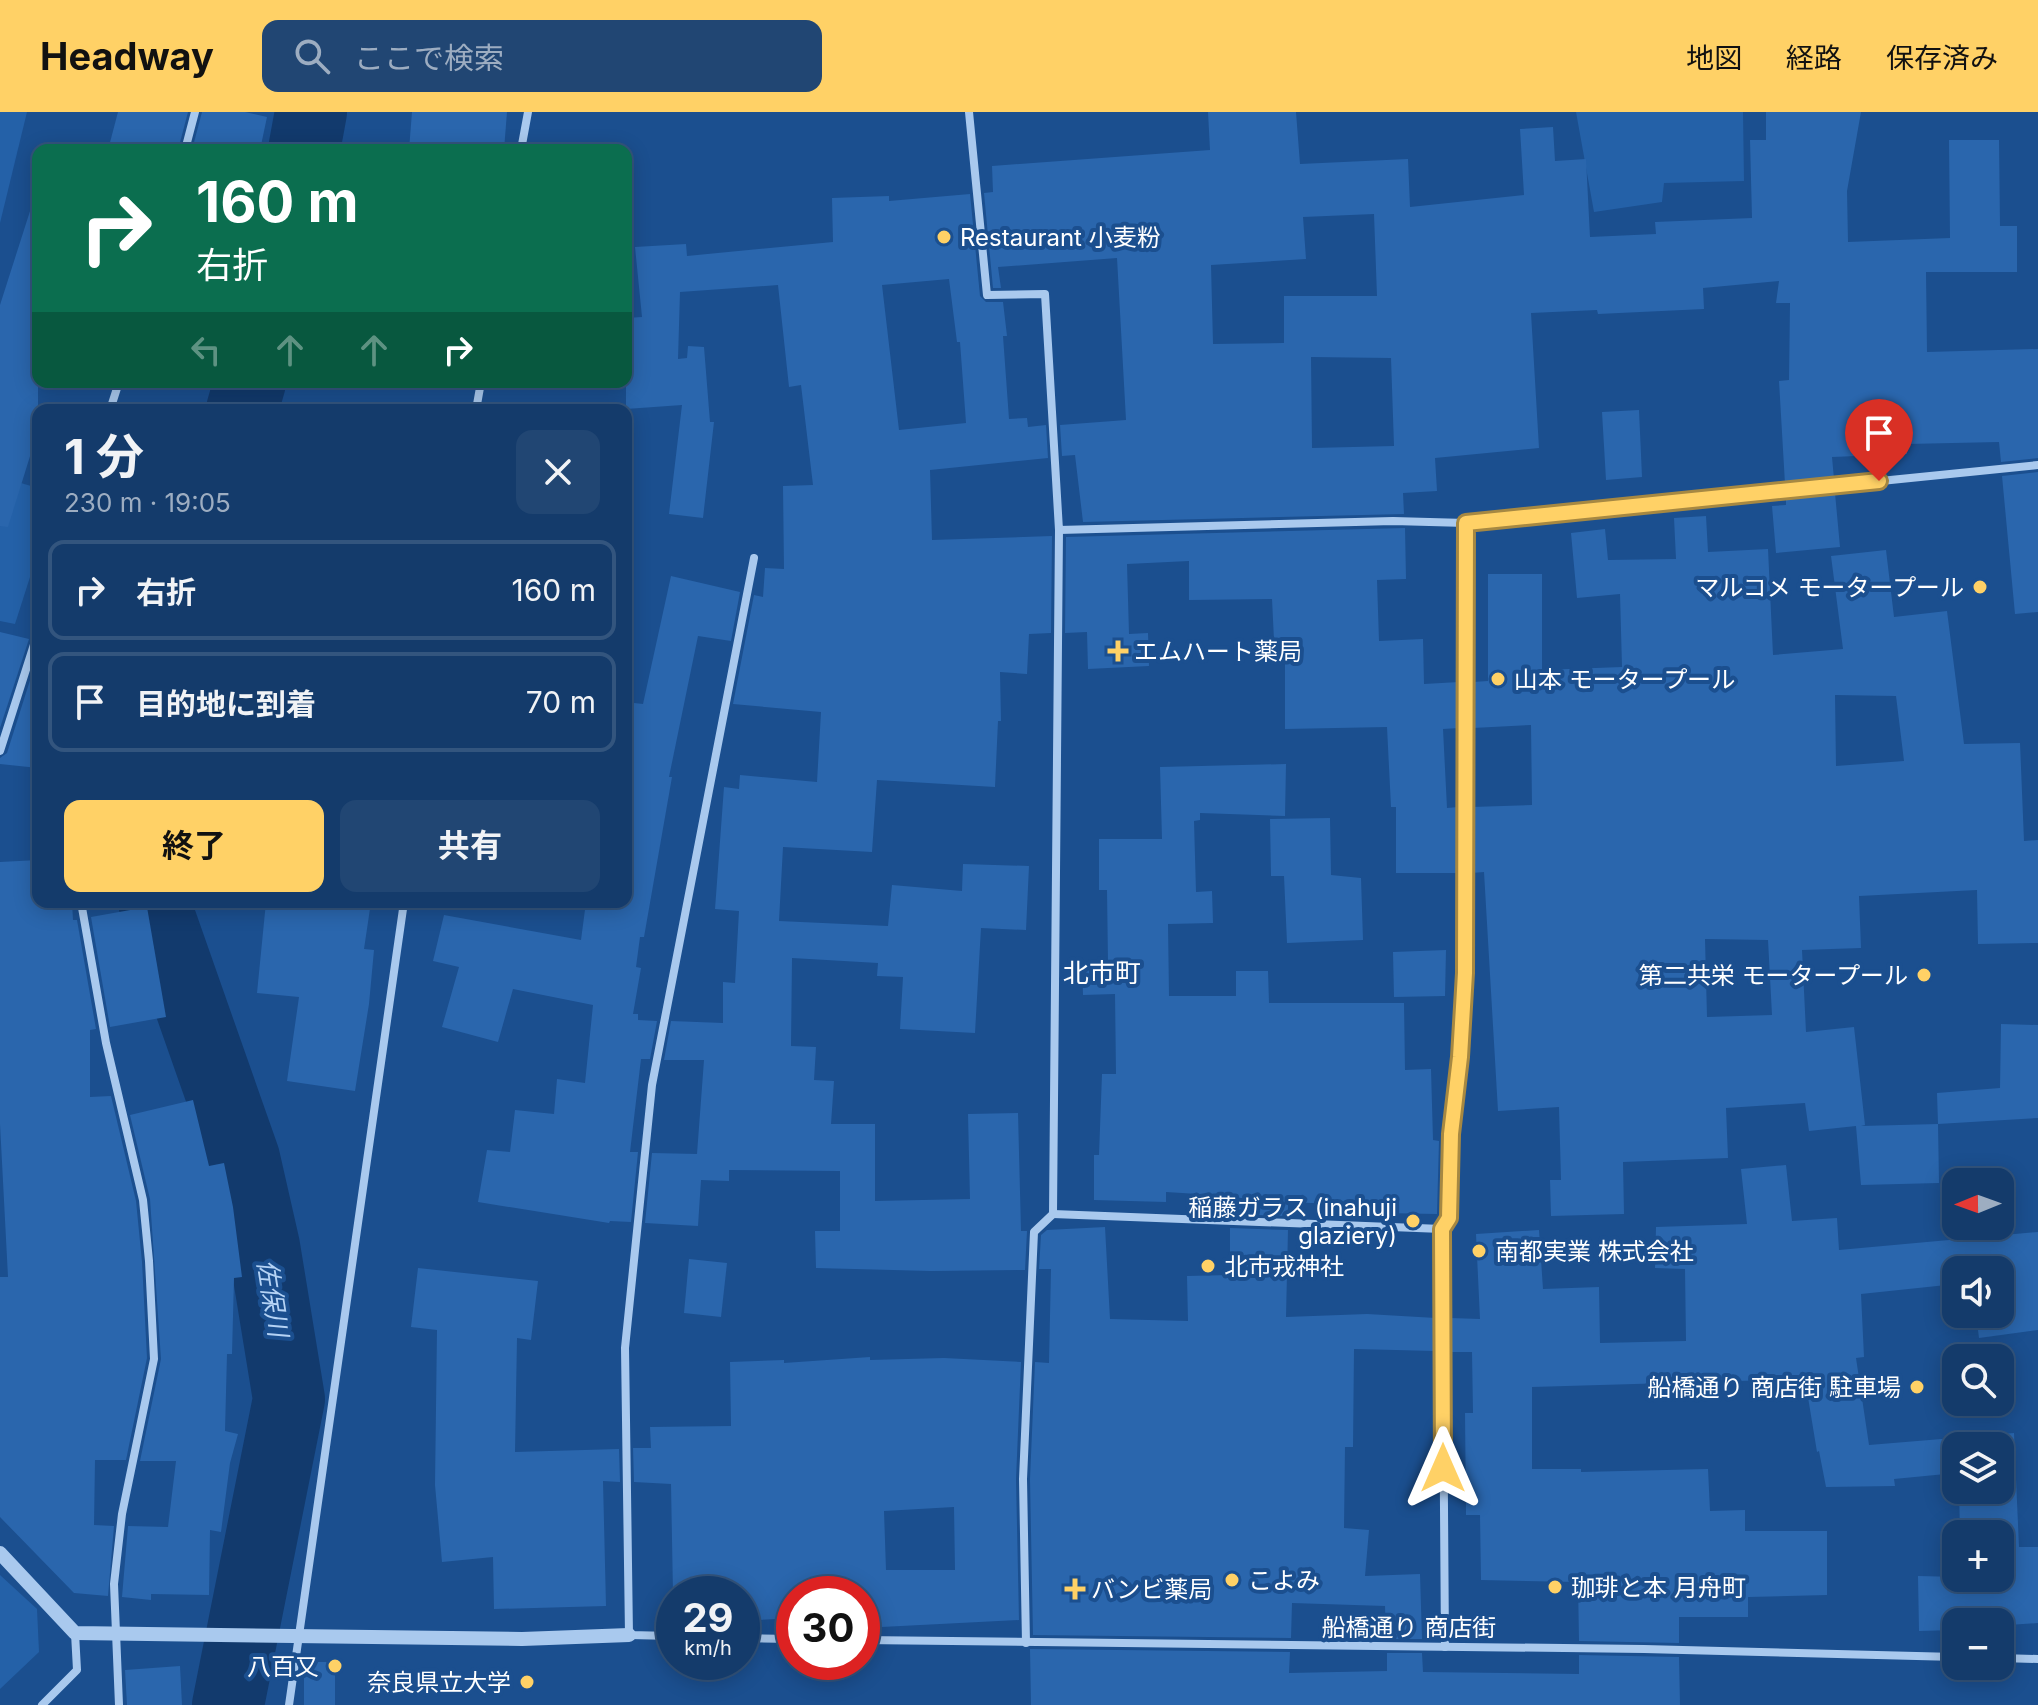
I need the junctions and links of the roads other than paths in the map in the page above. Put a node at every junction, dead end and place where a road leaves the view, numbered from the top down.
1 (195, 112) edge
2 (528, 112) edge
3 (969, 112) edge
4 (187, 144) edge
5 (522, 144) edge
6 (2038, 465) edge
7 (1466, 523) junction
8 (1059, 530) junction
9 (754, 558) dead end
10 (32, 651) edge
11 (0, 751) edge
12 (82, 908) edge
13 (403, 908) edge
14 (1053, 1214) junction
15 (1442, 1229) junction
16 (0, 1553) edge
17 (115, 1632) junction
18 (75, 1633) junction
19 (297, 1635) junction
20 (629, 1635) junction
21 (656, 1636) edge
22 (880, 1640) edge
23 (1026, 1643) junction
24 (1445, 1647) junction
25 (1942, 1657) edge
26 (2014, 1658) edge
27 (2038, 1659) edge
28 (42, 1705) edge
29 (119, 1705) edge
30 (289, 1705) edge

1 - 4 street
2 - 5 street
3 - 8 street
6 - 7 street
7 - 8 street
7 - 15 street
8 - 14 street
9 - 20 street
10 - 11 street
12 - 17 street
13 - 19 street
14 - 15 street
14 - 23 street
15 - 24 street
16 - 18 street
17 - 18 street
17 - 19 street
17 - 29 street
18 - 28 street
19 - 20 street
19 - 30 street
20 - 21 street
22 - 23 street, 船橋通り 商店街
23 - 24 street, 船橋通り 商店街
24 - 25 street, 船橋通り 商店街
26 - 27 street

